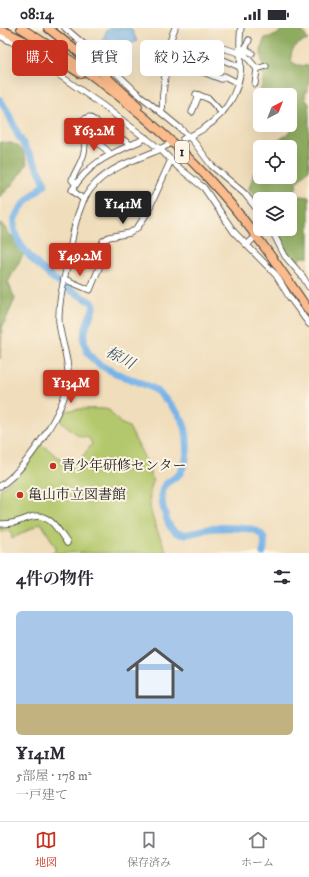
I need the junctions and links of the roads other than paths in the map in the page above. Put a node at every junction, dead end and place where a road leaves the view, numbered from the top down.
1 (21, 28) edge
2 (48, 28) edge
3 (65, 28) edge
4 (176, 28) edge
5 (240, 28) edge
6 (0, 29) edge
7 (0, 36) edge
8 (249, 40) dead end
9 (224, 47) edge
10 (242, 50) junction
11 (252, 53) dead end
12 (224, 60) edge
13 (266, 66) dead end
14 (240, 67) junction
15 (257, 69) junction
16 (77, 76) dead end
17 (213, 76) edge
18 (224, 76) edge
19 (224, 76) edge
20 (256, 76) junction
21 (263, 80) dead end
22 (71, 83) junction
23 (238, 83) junction
24 (255, 84) dead end
25 (161, 112) junction
26 (192, 112) dead end
27 (139, 113) junction
28 (222, 113) junction
29 (85, 138) junction
30 (146, 138) junction
31 (186, 138) junction
32 (131, 145) junction
33 (168, 145) dead end
34 (160, 149) junction
35 (110, 154) junction
36 (184, 154) junction
37 (171, 160) junction
38 (76, 184) junction
39 (84, 200) junction
40 (253, 204) edge
41 (275, 236) edge
42 (252, 240) dead end
43 (246, 245) junction
44 (64, 280) junction
45 (309, 287) edge
46 (309, 311) edge
47 (309, 324) edge
48 (0, 486) edge
49 (0, 524) edge
50 (67, 543) dead end

1 - 27 highway, 1
2 - 36 highway, 1
3 - 25 street
4 - 25 street
5 - 10 street
6 - 27 highway, 1
7 - 22 street
8 - 10 street
9 - 10 street
10 - 11 street
10 - 14 street
10 - 15 street
12 - 14 street
13 - 15 street
14 - 23 street
15 - 20 street
16 - 22 street
17 - 19 street
18 - 23 street
20 - 21 street
20 - 24 street
22 - 30 street
23 - 28 street
25 - 31 street
26 - 28 street
27 - 36 highway, 1
28 - 31 street
29 - 32 street
29 - 35 street
29 - 38 street
30 - 32 street
30 - 34 street
31 - 40 street
32 - 35 street
33 - 34 street
34 - 37 street
34 - 39 street
35 - 38 street
36 - 46 highway, 1
37 - 43 street
37 - 44 street
38 - 39 street
39 - 44 street
41 - 45 street
42 - 43 street
43 - 47 street
44 - 48 street
49 - 50 street

